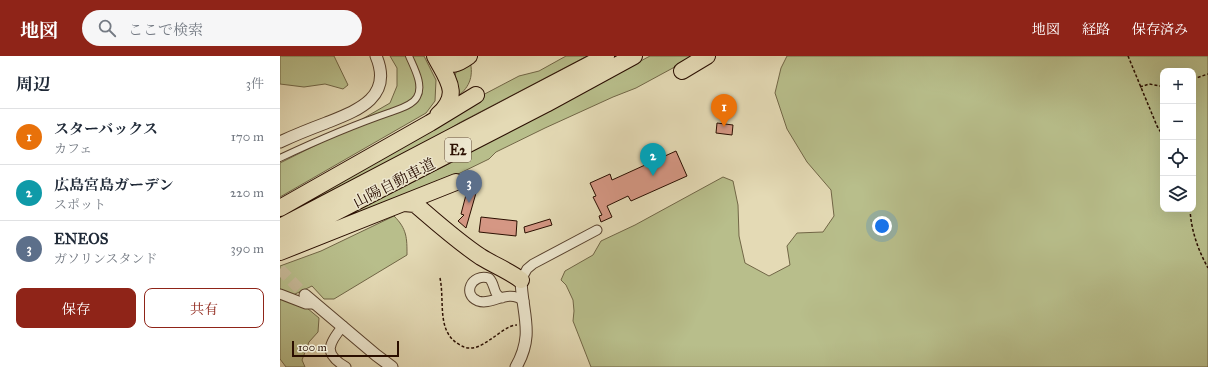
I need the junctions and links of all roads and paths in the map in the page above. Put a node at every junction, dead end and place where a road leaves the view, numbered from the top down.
1 (376, 56) edge
2 (409, 56) edge
3 (435, 56) edge
4 (442, 56) edge
5 (469, 56) edge
6 (606, 56) edge
7 (634, 56) edge
8 (707, 56) edge
9 (1128, 56) edge
10 (682, 71) dead end
11 (1208, 74) edge
12 (1196, 78) edge
13 (1160, 86) edge
14 (1140, 87) junction
15 (476, 95) dead end
16 (430, 123) junction
17 (1160, 131) edge
18 (280, 142) edge
19 (280, 158) edge
20 (456, 182) dead end
21 (432, 191) junction
22 (404, 203) junction
23 (280, 208) edge
24 (1190, 212) edge
25 (280, 227) edge
26 (597, 230) dead end
27 (280, 241) edge
28 (280, 252) edge
29 (1208, 268) edge
30 (440, 278) dead end
31 (521, 280) junction
32 (280, 294) edge
33 (305, 295) tunnel mouth
34 (502, 298) dead end
35 (524, 301) junction
36 (315, 304) junction
37 (527, 325) junction
38 (343, 326) junction
39 (346, 367) edge
40 (392, 367) edge
41 (516, 367) edge

1 - 18 street
2 - 19 street
3 - 16 highway
4 - 5 highway
6 - 25 highway, 山陽自動車道 / E2
7 - 27 highway, 山陽自動車道 / E2
8 - 10 highway
9 - 14 path
11 - 12 path
13 - 14 path
14 - 17 path
15 - 16 highway
16 - 23 highway
20 - 21 highway
21 - 22 highway
21 - 31 highway
22 - 28 highway
22 - 31 highway
24 - 29 path
26 - 31 street
30 - 37 path
31 - 35 street
32 - 36 street
33 - 36 street
34 - 35 street
35 - 37 street
36 - 38 street
37 - 41 street
38 - 39 street
38 - 40 street

